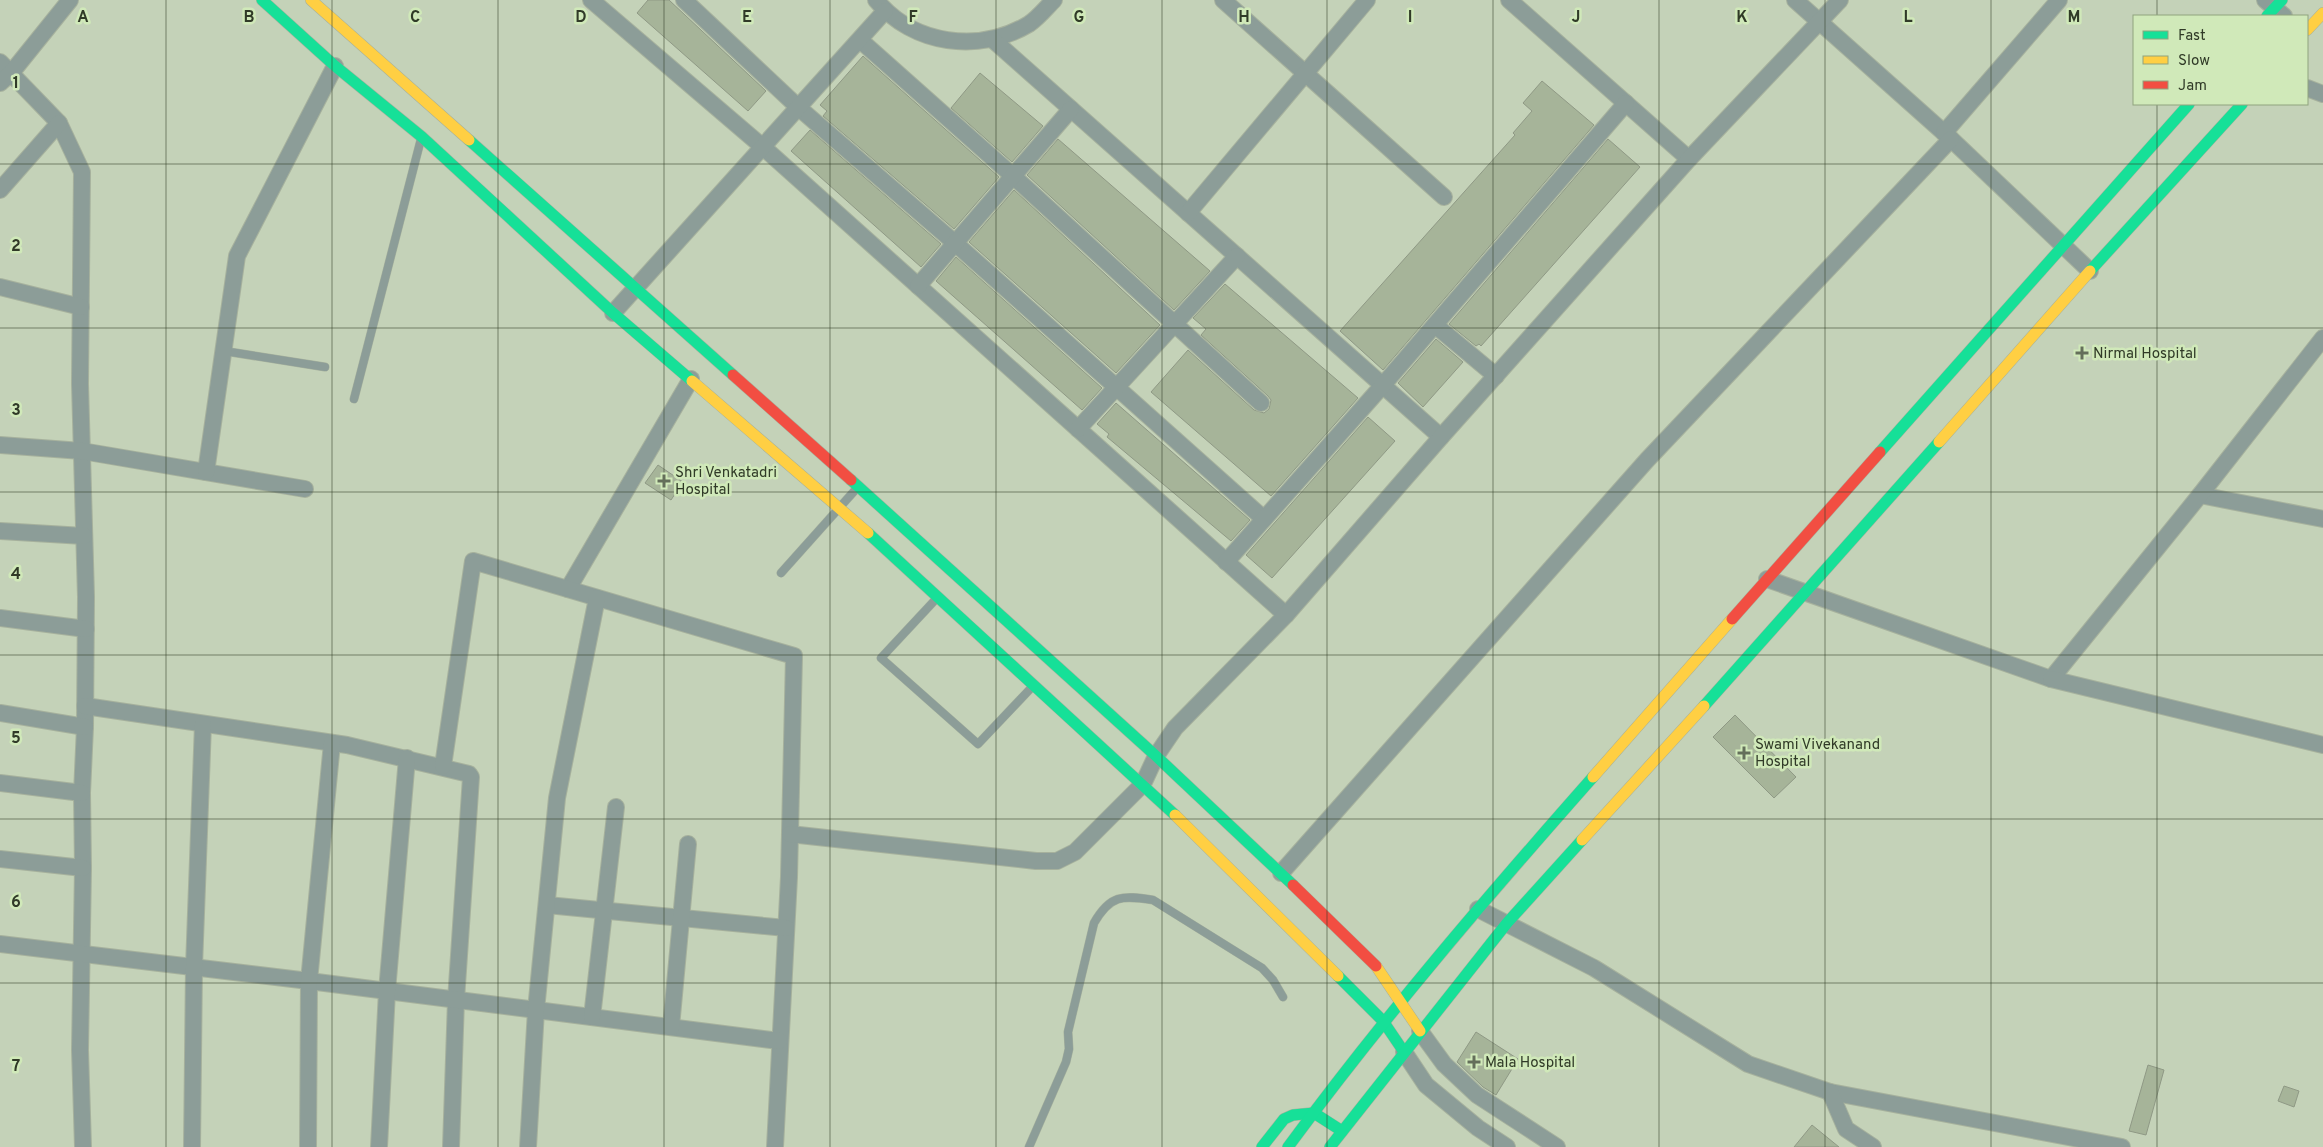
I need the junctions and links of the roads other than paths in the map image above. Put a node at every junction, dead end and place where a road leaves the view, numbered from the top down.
1 (70, 0) edge
2 (262, 0) edge
3 (311, 0) edge
4 (591, 0) edge
5 (684, 0) edge
6 (1054, 0) edge
7 (1223, 0) edge
8 (1367, 0) edge
9 (1509, 0) edge
10 (1795, 0) edge
11 (1840, 0) edge
12 (2059, 0) edge
13 (881, 5) edge
14 (2323, 13) edge
15 (1821, 22) junction
16 (2308, 29) edge
17 (992, 39) junction
18 (860, 40) junction
19 (335, 66) junction
20 (6, 67) edge
21 (1306, 72) junction
22 (0, 83) edge
23 (2308, 88) edge
24 (2323, 94) edge
25 (1626, 104) junction
26 (2188, 105) edge
27 (2241, 105) edge
28 (799, 108) junction
29 (1071, 108) junction
30 (59, 122) junction
31 (1948, 136) junction
32 (422, 137) junction
33 (764, 148) junction
34 (1689, 159) junction
35 (1013, 176) junction
36 (0, 190) edge
37 (1444, 197) dead end
38 (1188, 213) junction
39 (955, 243) junction
40 (2063, 245) junction
41 (1237, 256) junction
42 (2090, 271) junction
43 (918, 286) junction
44 (0, 287) edge
45 (635, 289) junction
46 (81, 308) junction
47 (613, 314) junction
48 (1176, 323) junction
49 (1435, 325) junction
50 (2323, 338) edge
51 (224, 351) junction
52 (325, 367) dead end
53 (1496, 376) junction
54 (691, 379) junction
55 (1383, 385) junction
56 (1116, 388) junction
57 (354, 399) dead end
58 (1261, 403) dead end
59 (1078, 429) junction
60 (1441, 437) junction
61 (0, 445) edge
62 (82, 451) junction
63 (206, 472) junction
64 (858, 486) junction
65 (305, 489) dead end
66 (2200, 495) junction
67 (840, 508) junction
68 (1264, 519) junction
69 (2323, 520) edge
70 (0, 531) edge
71 (84, 536) junction
72 (1226, 562) junction
73 (781, 573) dead end
74 (1767, 579) junction
75 (568, 589) junction
76 (1806, 593) junction
77 (938, 597) junction
78 (597, 598) junction
79 (1286, 615) junction
80 (0, 618) edge
81 (86, 628) junction
82 (2051, 678) junction
83 (1034, 684) junction
84 (85, 706) junction
85 (0, 713) edge
86 (203, 724) junction
87 (85, 727) junction
88 (332, 743) junction
89 (2323, 745) edge
90 (1156, 756) junction
91 (407, 758) junction
92 (443, 766) junction
93 (0, 783) edge
94 (1143, 784) junction
95 (82, 793) junction
96 (616, 807) dead end
97 (790, 834) junction
98 (688, 844) dead end
99 (0, 859) edge
100 (84, 868) junction
101 (1281, 873) junction
102 (547, 905) junction
103 (1478, 909) junction
104 (604, 912) junction
105 (681, 917) junction
106 (1507, 924) junction
107 (786, 928) junction
108 (0, 944) edge
109 (82, 953) junction
110 (194, 967) junction
111 (310, 981) junction
112 (387, 991) junction
113 (1283, 997) dead end
114 (456, 1000) junction
115 (1401, 1001) junction
116 (536, 1010) junction
117 (592, 1017) junction
118 (1383, 1021) junction
119 (671, 1027) junction
120 (1420, 1031) junction
121 (779, 1041) junction
122 (1404, 1052) junction
123 (1830, 1092) junction
124 (1314, 1113) junction
125 (1342, 1131) junction
126 (83, 1147) edge
127 (192, 1147) edge
128 (308, 1147) edge
129 (379, 1147) edge
130 (451, 1147) edge
131 (528, 1147) edge
132 (775, 1147) edge
133 (1028, 1147) edge
134 (1262, 1147) edge
135 (1288, 1147) edge
136 (1330, 1147) edge
137 (1342, 1147) edge
138 (1507, 1147) edge
139 (1557, 1147) edge
140 (1873, 1147) edge
141 (2122, 1147) edge

1 - 20 street
2 - 19 main road
3 - 45 main road
4 - 33 street
5 - 28 street
6 - 17 street
7 - 21 street
8 - 21 street
9 - 25 street
10 - 15 street
11 - 15 street
12 - 31 street
13 - 17 street
13 - 18 street
14 - 16 main road
15 - 31 street
15 - 34 street
17 - 29 street
18 - 28 street
18 - 35 street
19 - 32 main road
19 - 51 street
20 - 22 street
20 - 30 street
21 - 37 street
21 - 38 street
23 - 24 street
25 - 34 street
25 - 49 street
26 - 40 main road
27 - 42 main road
28 - 33 street
28 - 39 street
29 - 35 street
29 - 38 street
30 - 36 street
30 - 46 street
31 - 40 street
31 - 101 street
32 - 47 main road
32 - 57 lane
33 - 43 street
33 - 45 street
34 - 53 street
35 - 39 street
35 - 48 street
38 - 41 street
39 - 43 street
39 - 56 street
40 - 42 street
40 - 74 main road
41 - 48 street
41 - 55 street
42 - 76 main road
43 - 59 street
44 - 46 street
45 - 47 street
45 - 64 main road
46 - 62 street
47 - 54 main road
48 - 56 street
48 - 58 street
49 - 53 street
49 - 55 street
50 - 66 street
51 - 52 lane
51 - 63 street
53 - 60 street
54 - 67 main road
54 - 75 street
55 - 60 street
55 - 68 street
56 - 59 street
56 - 68 street
59 - 72 street
60 - 79 street
61 - 62 street
62 - 63 street
62 - 71 street
63 - 65 street
64 - 67 lane
64 - 90 main road
66 - 69 street
66 - 82 street
67 - 73 lane
67 - 77 main road
68 - 72 street
70 - 71 street
71 - 81 street
72 - 79 street
74 - 76 street
74 - 103 main road
75 - 78 street
75 - 92 street
76 - 82 street
76 - 106 main road
77 - 83 main road
77 - 83 lane
78 - 97 street
78 - 102 street
79 - 90 street
80 - 81 street
81 - 84 street
82 - 89 street
83 - 94 main road
84 - 86 street
84 - 87 street
85 - 87 street
86 - 88 street
86 - 110 street
87 - 95 street
88 - 91 street
88 - 111 street
90 - 94 street
90 - 101 main road
91 - 92 street
91 - 112 street
92 - 114 street
93 - 95 street
94 - 97 street
94 - 118 main road
95 - 100 street
96 - 104 street
97 - 107 street
98 - 105 street
99 - 100 street
100 - 109 street
101 - 115 main road
102 - 104 street
102 - 116 street
103 - 106 street
103 - 115 main road
104 - 105 street
104 - 117 street
105 - 107 street
105 - 119 street
106 - 120 main road
106 - 123 street
107 - 121 street
108 - 109 street
109 - 110 street
109 - 126 street
110 - 111 street
110 - 127 street
111 - 112 street
111 - 128 street
112 - 114 street
112 - 129 street
113 - 133 lane
114 - 116 street
114 - 130 street
115 - 118 main road
115 - 120 main road
116 - 117 street
116 - 131 street
117 - 119 street
118 - 122 main road
118 - 124 main road
119 - 121 street
120 - 122 main road
120 - 139 street
121 - 132 street
122 - 125 main road
122 - 138 street
123 - 140 street
123 - 141 street
124 - 125 main road
124 - 134 main road
124 - 135 main road
125 - 136 main road
125 - 137 main road

